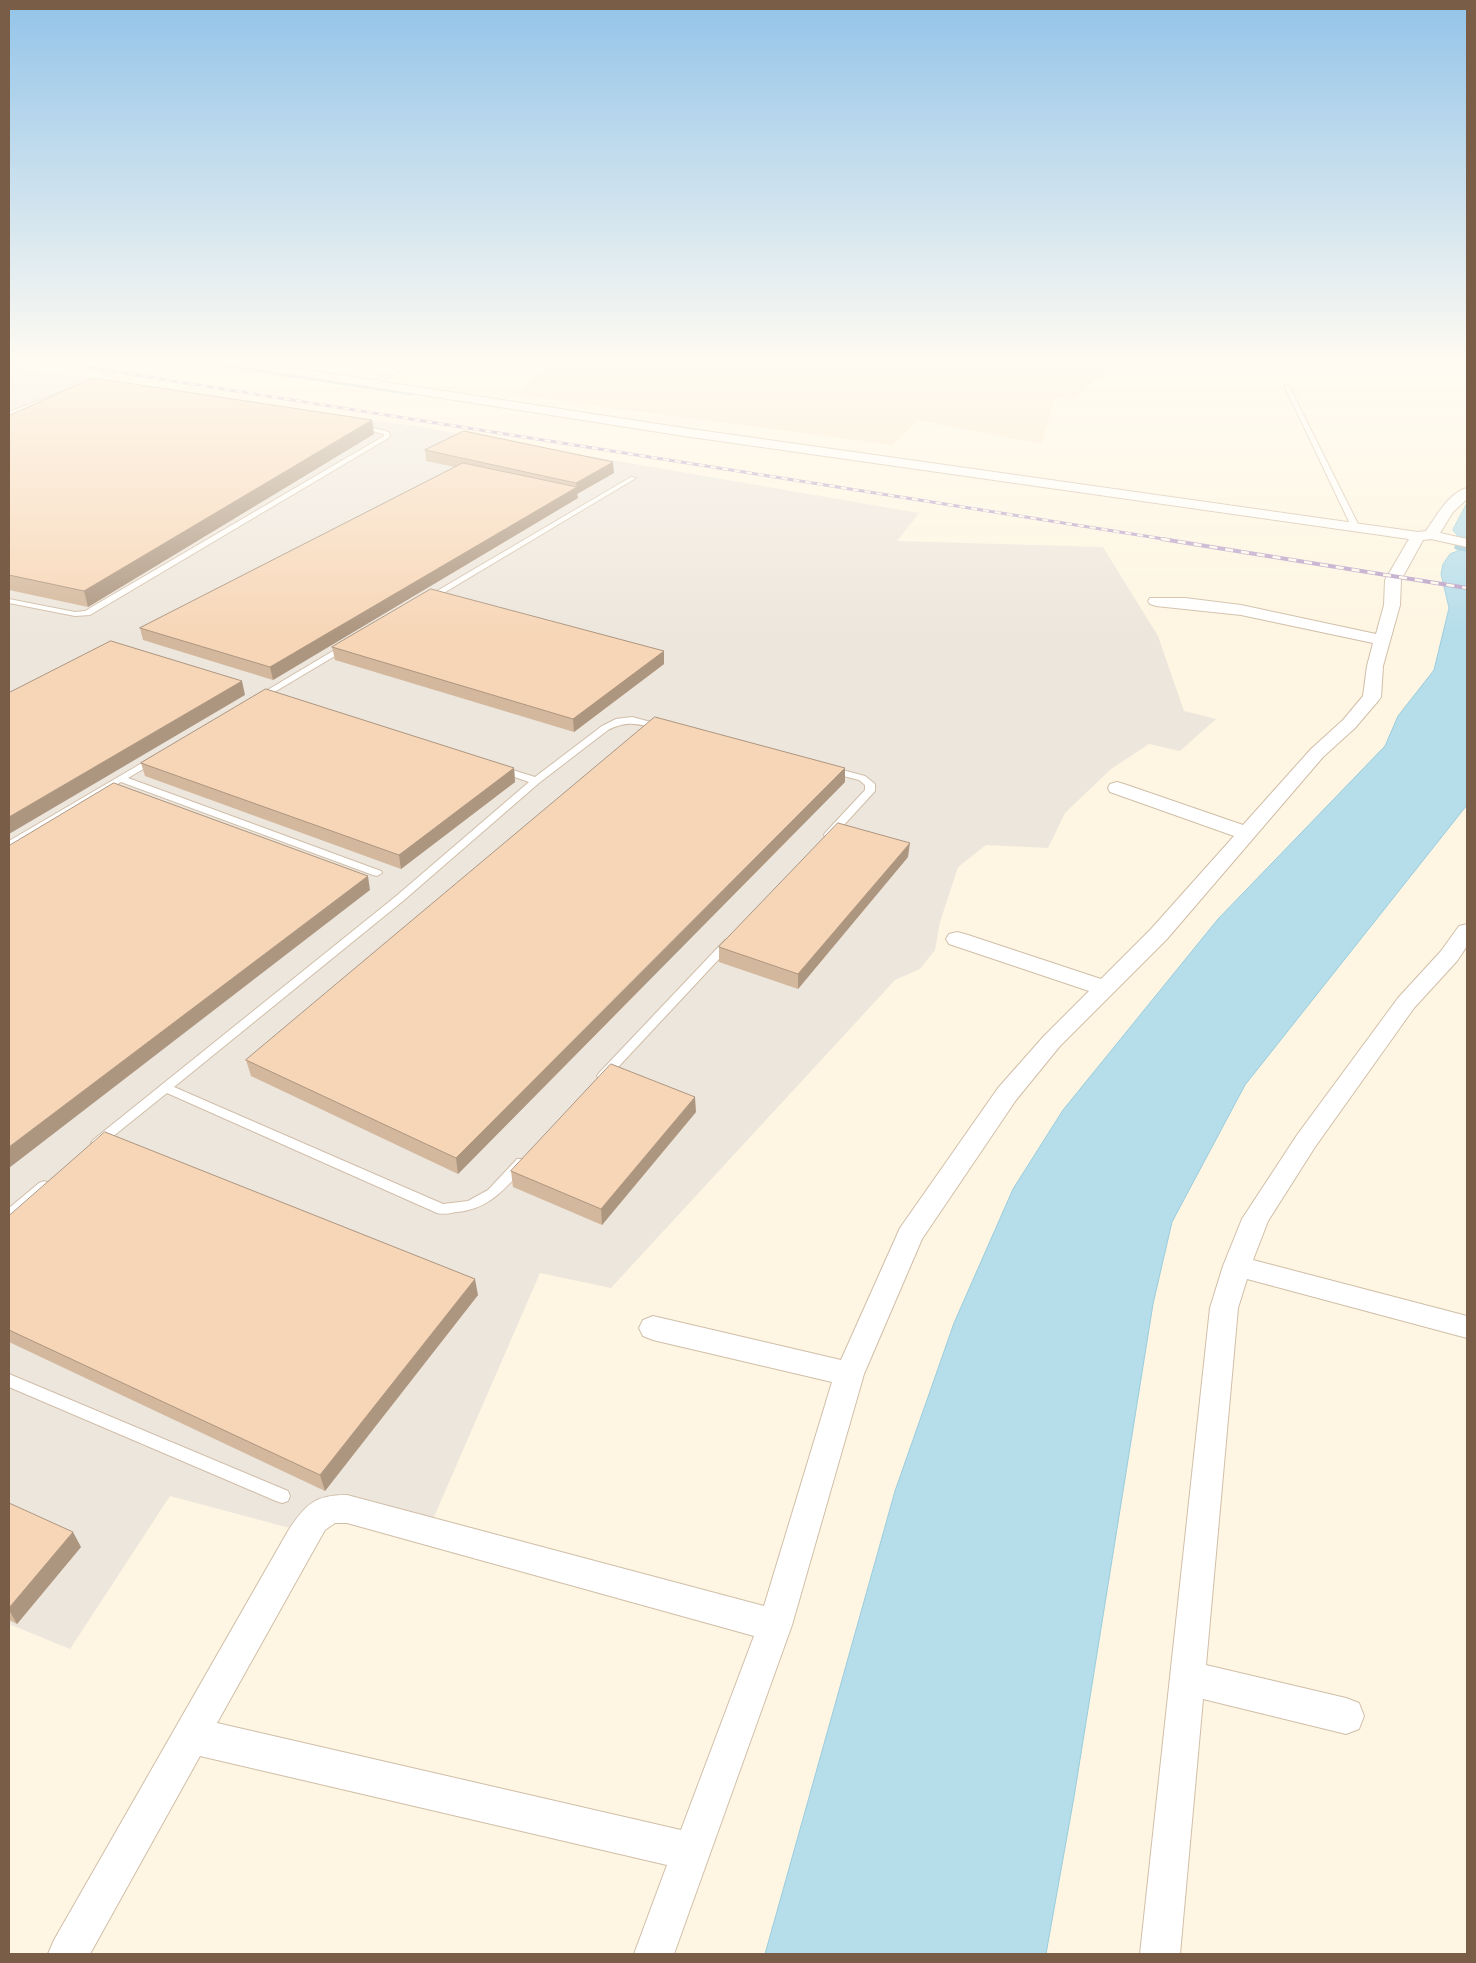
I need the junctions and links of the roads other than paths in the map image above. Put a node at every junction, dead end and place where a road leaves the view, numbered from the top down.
1 (364, 451) edge
2 (817, 451) edge
3 (1318, 451) edge
4 (633, 478) dead end
5 (1467, 492) edge
6 (1355, 526) junction
7 (1425, 535) junction
8 (1460, 542) edge
9 (9, 601) edge
10 (1156, 601) dead end
11 (420, 603) edge
12 (1381, 640) junction
13 (352, 643) edge
14 (251, 703) edge
15 (670, 729) edge
16 (162, 755) edge
17 (490, 766) edge
18 (824, 768) edge
19 (121, 779) junction
20 (536, 781) junction
21 (1117, 788) dead end
22 (1246, 833) junction
23 (823, 841) edge
24 (9, 844) edge
25 (376, 873) dead end
26 (1467, 932) edge
27 (735, 935) edge
28 (957, 939) dead end
29 (1104, 988) junction
30 (594, 1086) edge
31 (166, 1088) junction
32 (91, 1148) edge
33 (534, 1150) edge
34 (54, 1178) edge
35 (9, 1215) edge
36 (1237, 1266) junction
37 (1467, 1327) edge
38 (653, 1328) dead end
39 (850, 1374) junction
40 (9, 1380) edge
41 (282, 1496) dead end
42 (775, 1625) junction
43 (1187, 1678) junction
44 (1346, 1716) dead end
45 (192, 1736) junction
46 (692, 1852) junction
47 (68, 1954) edge
48 (654, 1954) edge
49 (1160, 1954) edge

1 - 9 lane
2 - 6 street
3 - 6 lane
4 - 11 lane
5 - 7 street
6 - 7 street
7 - 8 street
7 - 12 street
10 - 12 street
12 - 22 street
13 - 14 lane
15 - 20 lane
16 - 19 lane
17 - 20 lane
18 - 23 lane
19 - 24 lane
19 - 25 lane
20 - 31 lane
21 - 22 street
22 - 29 street
26 - 36 street
27 - 30 lane
28 - 29 street
29 - 39 street
31 - 32 lane
31 - 33 lane
34 - 35 lane
36 - 37 street
36 - 43 street
38 - 39 street
39 - 42 street
40 - 41 lane
42 - 45 street
42 - 46 street
43 - 44 street
43 - 49 street
45 - 46 street
45 - 47 street
46 - 48 street

